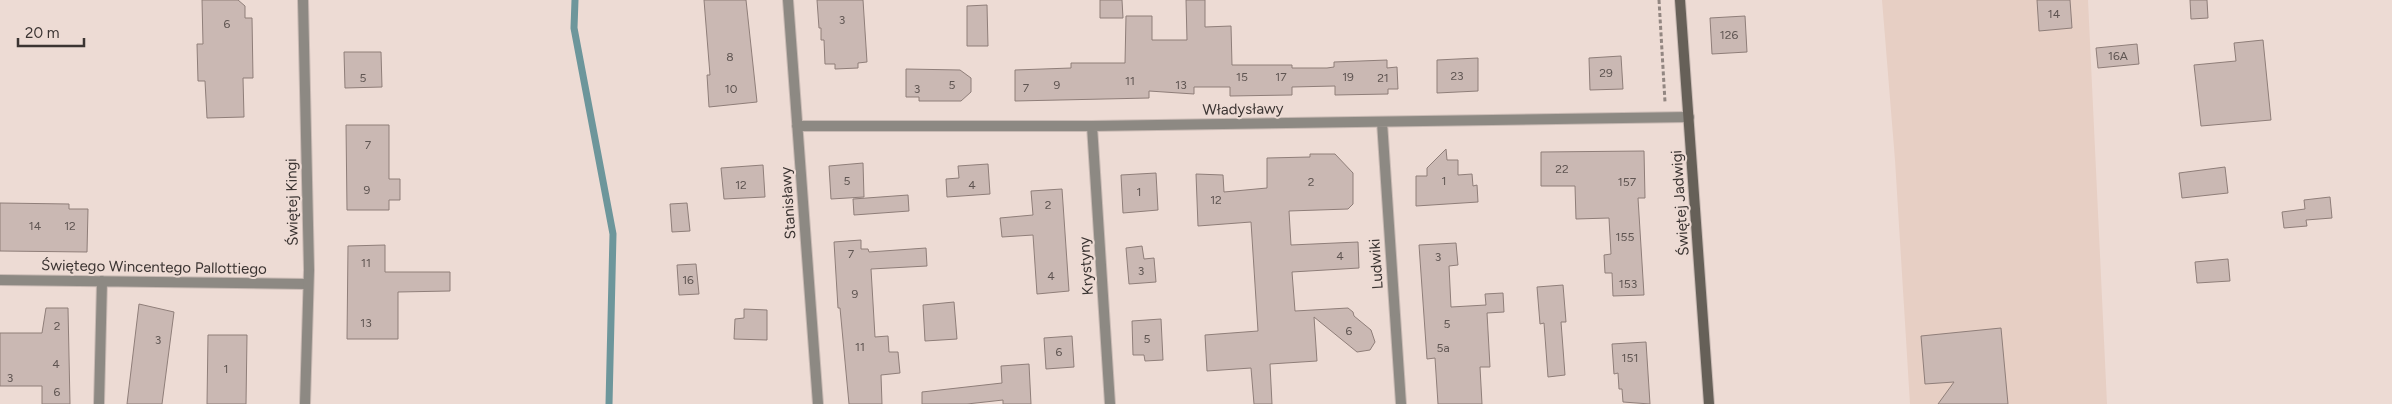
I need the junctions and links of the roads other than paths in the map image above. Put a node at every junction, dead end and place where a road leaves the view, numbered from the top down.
1 (303, 0) edge
2 (788, 0) edge
3 (1680, 0) edge
4 (1689, 117) junction
5 (1382, 122) junction
6 (797, 126) junction
7 (1092, 126) junction
8 (0, 280) edge
9 (102, 281) junction
10 (308, 284) junction
11 (100, 404) edge
12 (305, 404) edge
13 (818, 404) edge
14 (1110, 404) edge
15 (1401, 404) edge
16 (1709, 404) edge

1 - 10 street, Świętej Kingi
2 - 6 street, Stanisławy
3 - 4 main road, Świętej Jadwigi
4 - 5 street, Władysławy
4 - 16 main road, Świętej Jadwigi
5 - 7 street, Władysławy
5 - 15 street, Ludwiki
6 - 7 street, Władysławy
6 - 13 street, Stanisławy
7 - 14 street, Krystyny
8 - 9 street, Świętego Wincentego Pallottiego
9 - 10 street, Świętego Wincentego Pallottiego
9 - 11 street
10 - 12 street, Świętej Kingi

